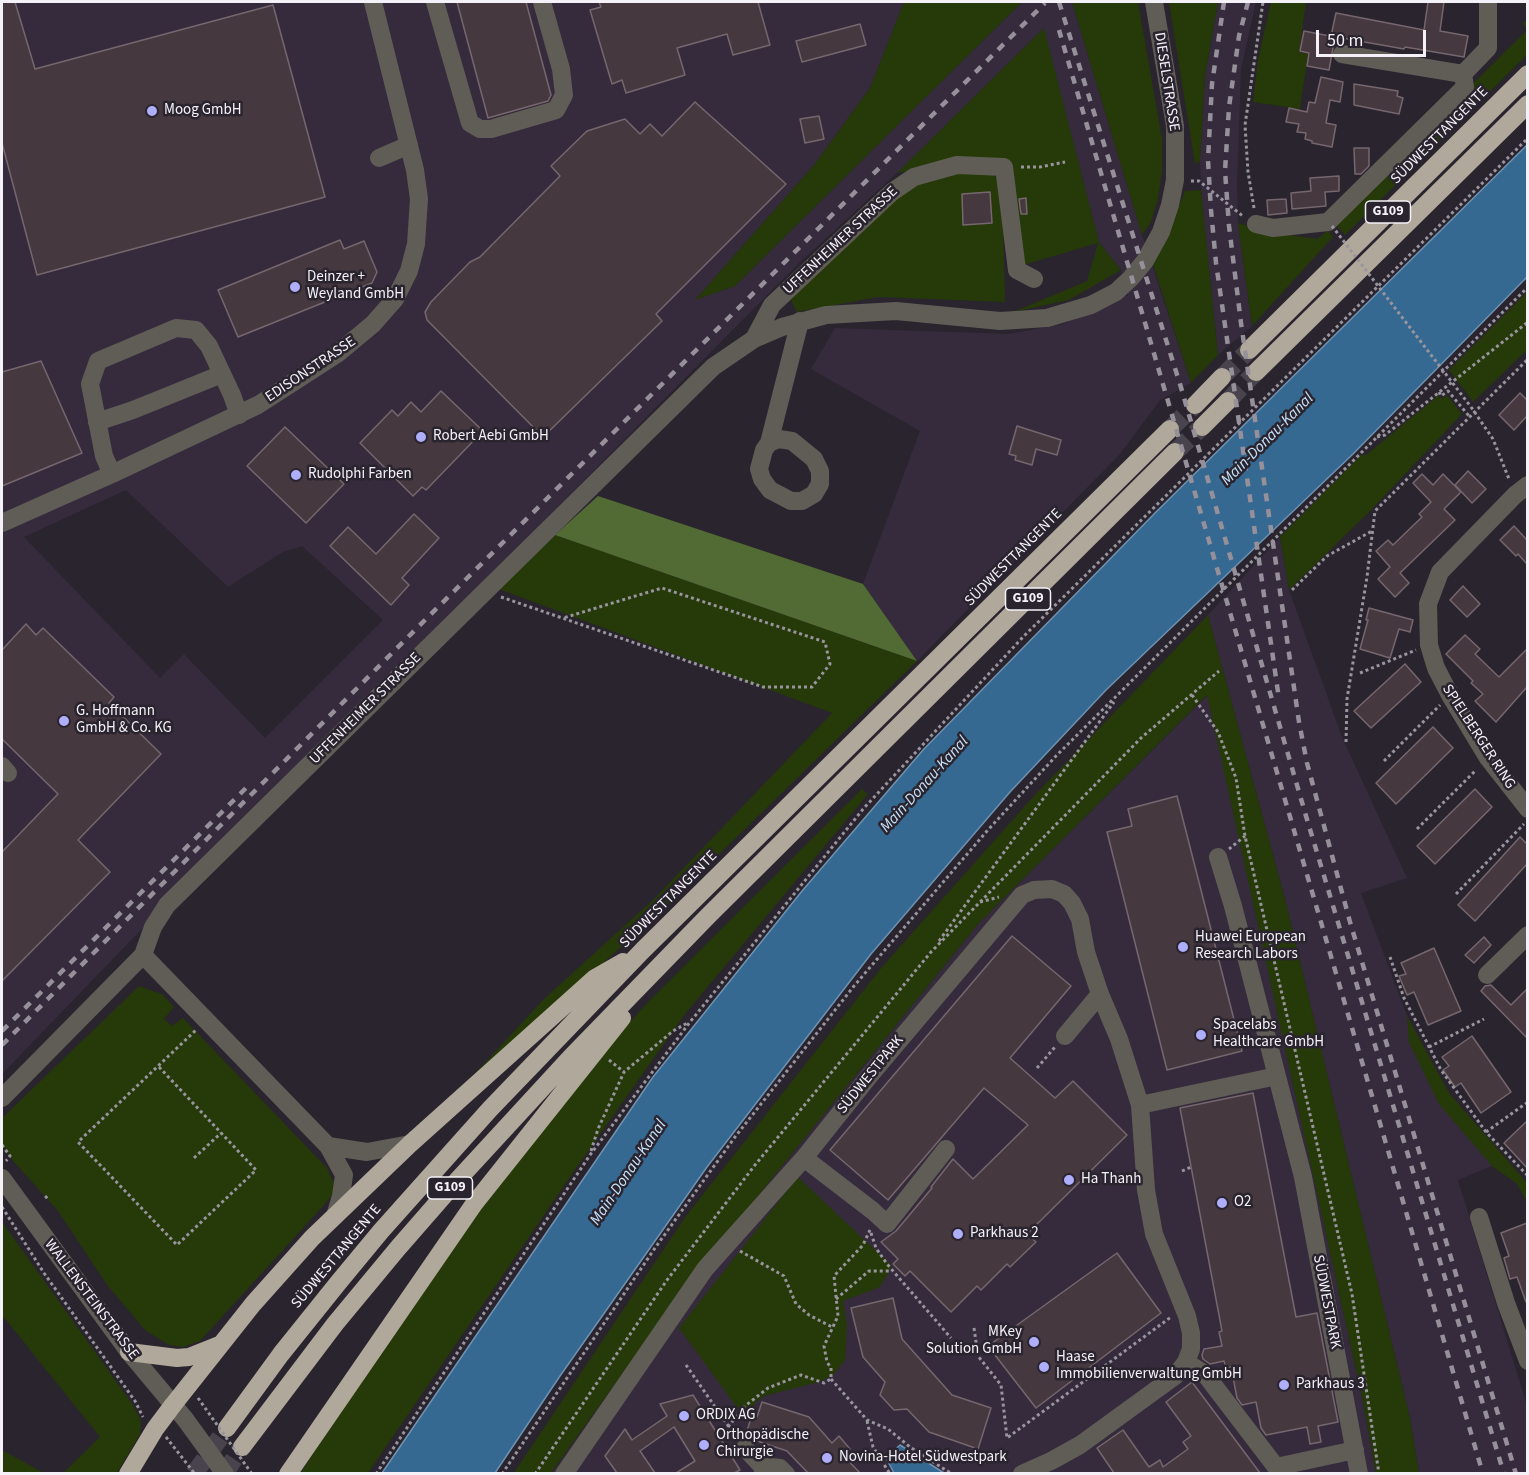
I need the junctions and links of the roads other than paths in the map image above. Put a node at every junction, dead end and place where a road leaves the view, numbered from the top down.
1 (373, 2) edge
2 (435, 2) edge
3 (542, 2) edge
4 (1154, 2) edge
5 (1488, 2) edge
6 (1342, 54) dead end
7 (1463, 74) junction
8 (1527, 74) edge
9 (1527, 104) edge
10 (409, 145) junction
11 (379, 158) dead end
12 (1256, 224) road end
13 (1161, 232) joint
14 (1034, 279) dead end
15 (800, 321) junction
16 (754, 339) junction
17 (1249, 350) tunnel mouth
18 (1256, 372) tunnel mouth
19 (222, 374) junction
20 (1222, 377) tunnel mouth
21 (1228, 401) tunnel mouth
22 (1195, 405) tunnel mouth
23 (239, 415) junction
24 (97, 422) junction
25 (1202, 427) tunnel mouth
26 (1170, 429) tunnel mouth
27 (769, 443) dead end
28 (1175, 452) tunnel mouth
29 (112, 474) junction
30 (1521, 490) edge
31 (2, 523) edge
32 (1527, 809) edge
33 (1218, 857) dead end
34 (1527, 935) edge
35 (678, 946) junction
36 (643, 950) junction
37 (143, 955) junction
38 (1488, 975) dead end
39 (1100, 994) junction
40 (1065, 1036) road end
41 (1277, 1076) junction
42 (2, 1098) edge
43 (1140, 1105) junction
44 (410, 1144) junction
45 (328, 1146) junction
46 (946, 1149) dead end
47 (804, 1158) junction
48 (4, 1170) edge
49 (335, 1216) junction
50 (1479, 1217) dead end
51 (1519, 1314) edge
52 (1524, 1341) edge
53 (221, 1344) junction
54 (129, 1352) junction
55 (1527, 1361) edge
56 (1186, 1362) junction
57 (179, 1412) junction
58 (227, 1428) tunnel mouth
59 (243, 1448) tunnel mouth
60 (745, 1448) road end
61 (1355, 1450) junction
62 (763, 1470) edge
63 (1277, 1470) edge
64 (128, 1473) edge
65 (225, 1473) edge
66 (288, 1473) edge
67 (564, 1473) edge
68 (786, 1473) edge
69 (1022, 1473) edge
70 (1359, 1473) edge

1 - 10 street, EDISONSTRASSE
2 - 3 street
4 - 13 street, DIESELSTRASSE
5 - 7 street
6 - 7 street
7 - 12 street
8 - 17 highway, SÜDWESTTANGENTE / G109
9 - 18 highway, G109
10 - 11 street
10 - 23 street, EDISONSTRASSE
13 - 15 street, UFFENHEIMER STRASSE
14 - 16 street, UFFENHEIMER STRASSE
15 - 16 street, UFFENHEIMER STRASSE
15 - 27 street
16 - 37 street, UFFENHEIMER STRASSE
19 - 23 street
19 - 24 street
19 - 24 street
20 - 22 highway
21 - 25 highway
23 - 29 street, EDISONSTRASSE
24 - 29 street
26 - 36 highway, SÜDWESTTANGENTE / G109
28 - 35 highway, G109
29 - 31 street, EDISONSTRASSE
30 - 32 street, SPIELBERGER RING
33 - 41 street, SÜDWESTPARK
34 - 38 street
35 - 59 highway, G109
35 - 66 highway
36 - 44 highway
36 - 58 highway, SÜDWESTTANGENTE / G109
37 - 42 street, UFFENHEIMER STRASSE
37 - 45 street, SÜDWESTTANGENTE
39 - 40 street
39 - 43 street, SÜDWESTPARK
39 - 47 street, SÜDWESTPARK
41 - 43 street
41 - 61 street, SÜDWESTPARK
43 - 56 street, SÜDWESTPARK
44 - 45 street
44 - 49 highway
45 - 49 street, SÜDWESTTANGENTE
46 - 47 street
47 - 67 street, SÜDWESTPARK
48 - 54 street, WALLENSTEINSTRASSE
49 - 53 highway
50 - 51 street
51 - 52 street
52 - 55 street
53 - 54 highway
53 - 57 highway
54 - 57 street, WALLENSTEINSTRASSE
56 - 63 street
56 - 69 street
57 - 64 highway
57 - 65 street, WALLENSTEINSTRASSE, bridge
60 - 62 street
61 - 63 street
61 - 70 street, SÜDWESTPARK
62 - 68 street

